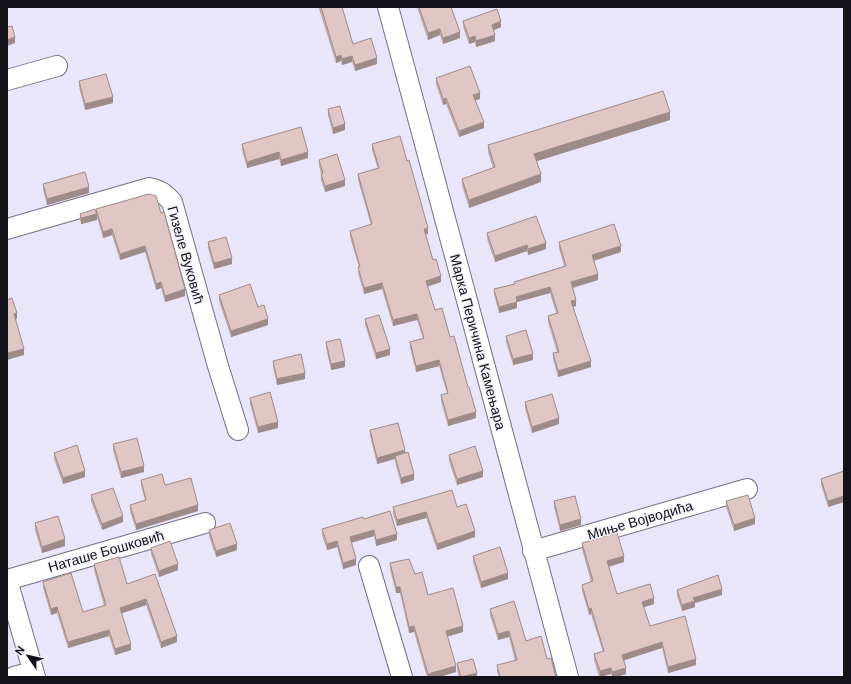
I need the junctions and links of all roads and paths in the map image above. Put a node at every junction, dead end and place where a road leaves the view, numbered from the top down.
1 (388, 7) edge
2 (57, 66) dead end
3 (7, 80) edge
4 (7, 229) edge
5 (238, 430) dead end
6 (747, 489) dead end
7 (205, 523) dead end
8 (533, 551) junction
9 (368, 566) dead end
10 (7, 580) edge
11 (27, 675) edge
12 (402, 677) edge
13 (568, 677) edge

1 - 8 street, Марка Перичина Камењара
2 - 3 street
4 - 5 street, Гизеле Вуковић
6 - 8 street, Миње Војводића
7 - 10 street, Наташе Бошковић
8 - 13 street, Марка Перичина Камењара
9 - 12 street
10 - 11 street

